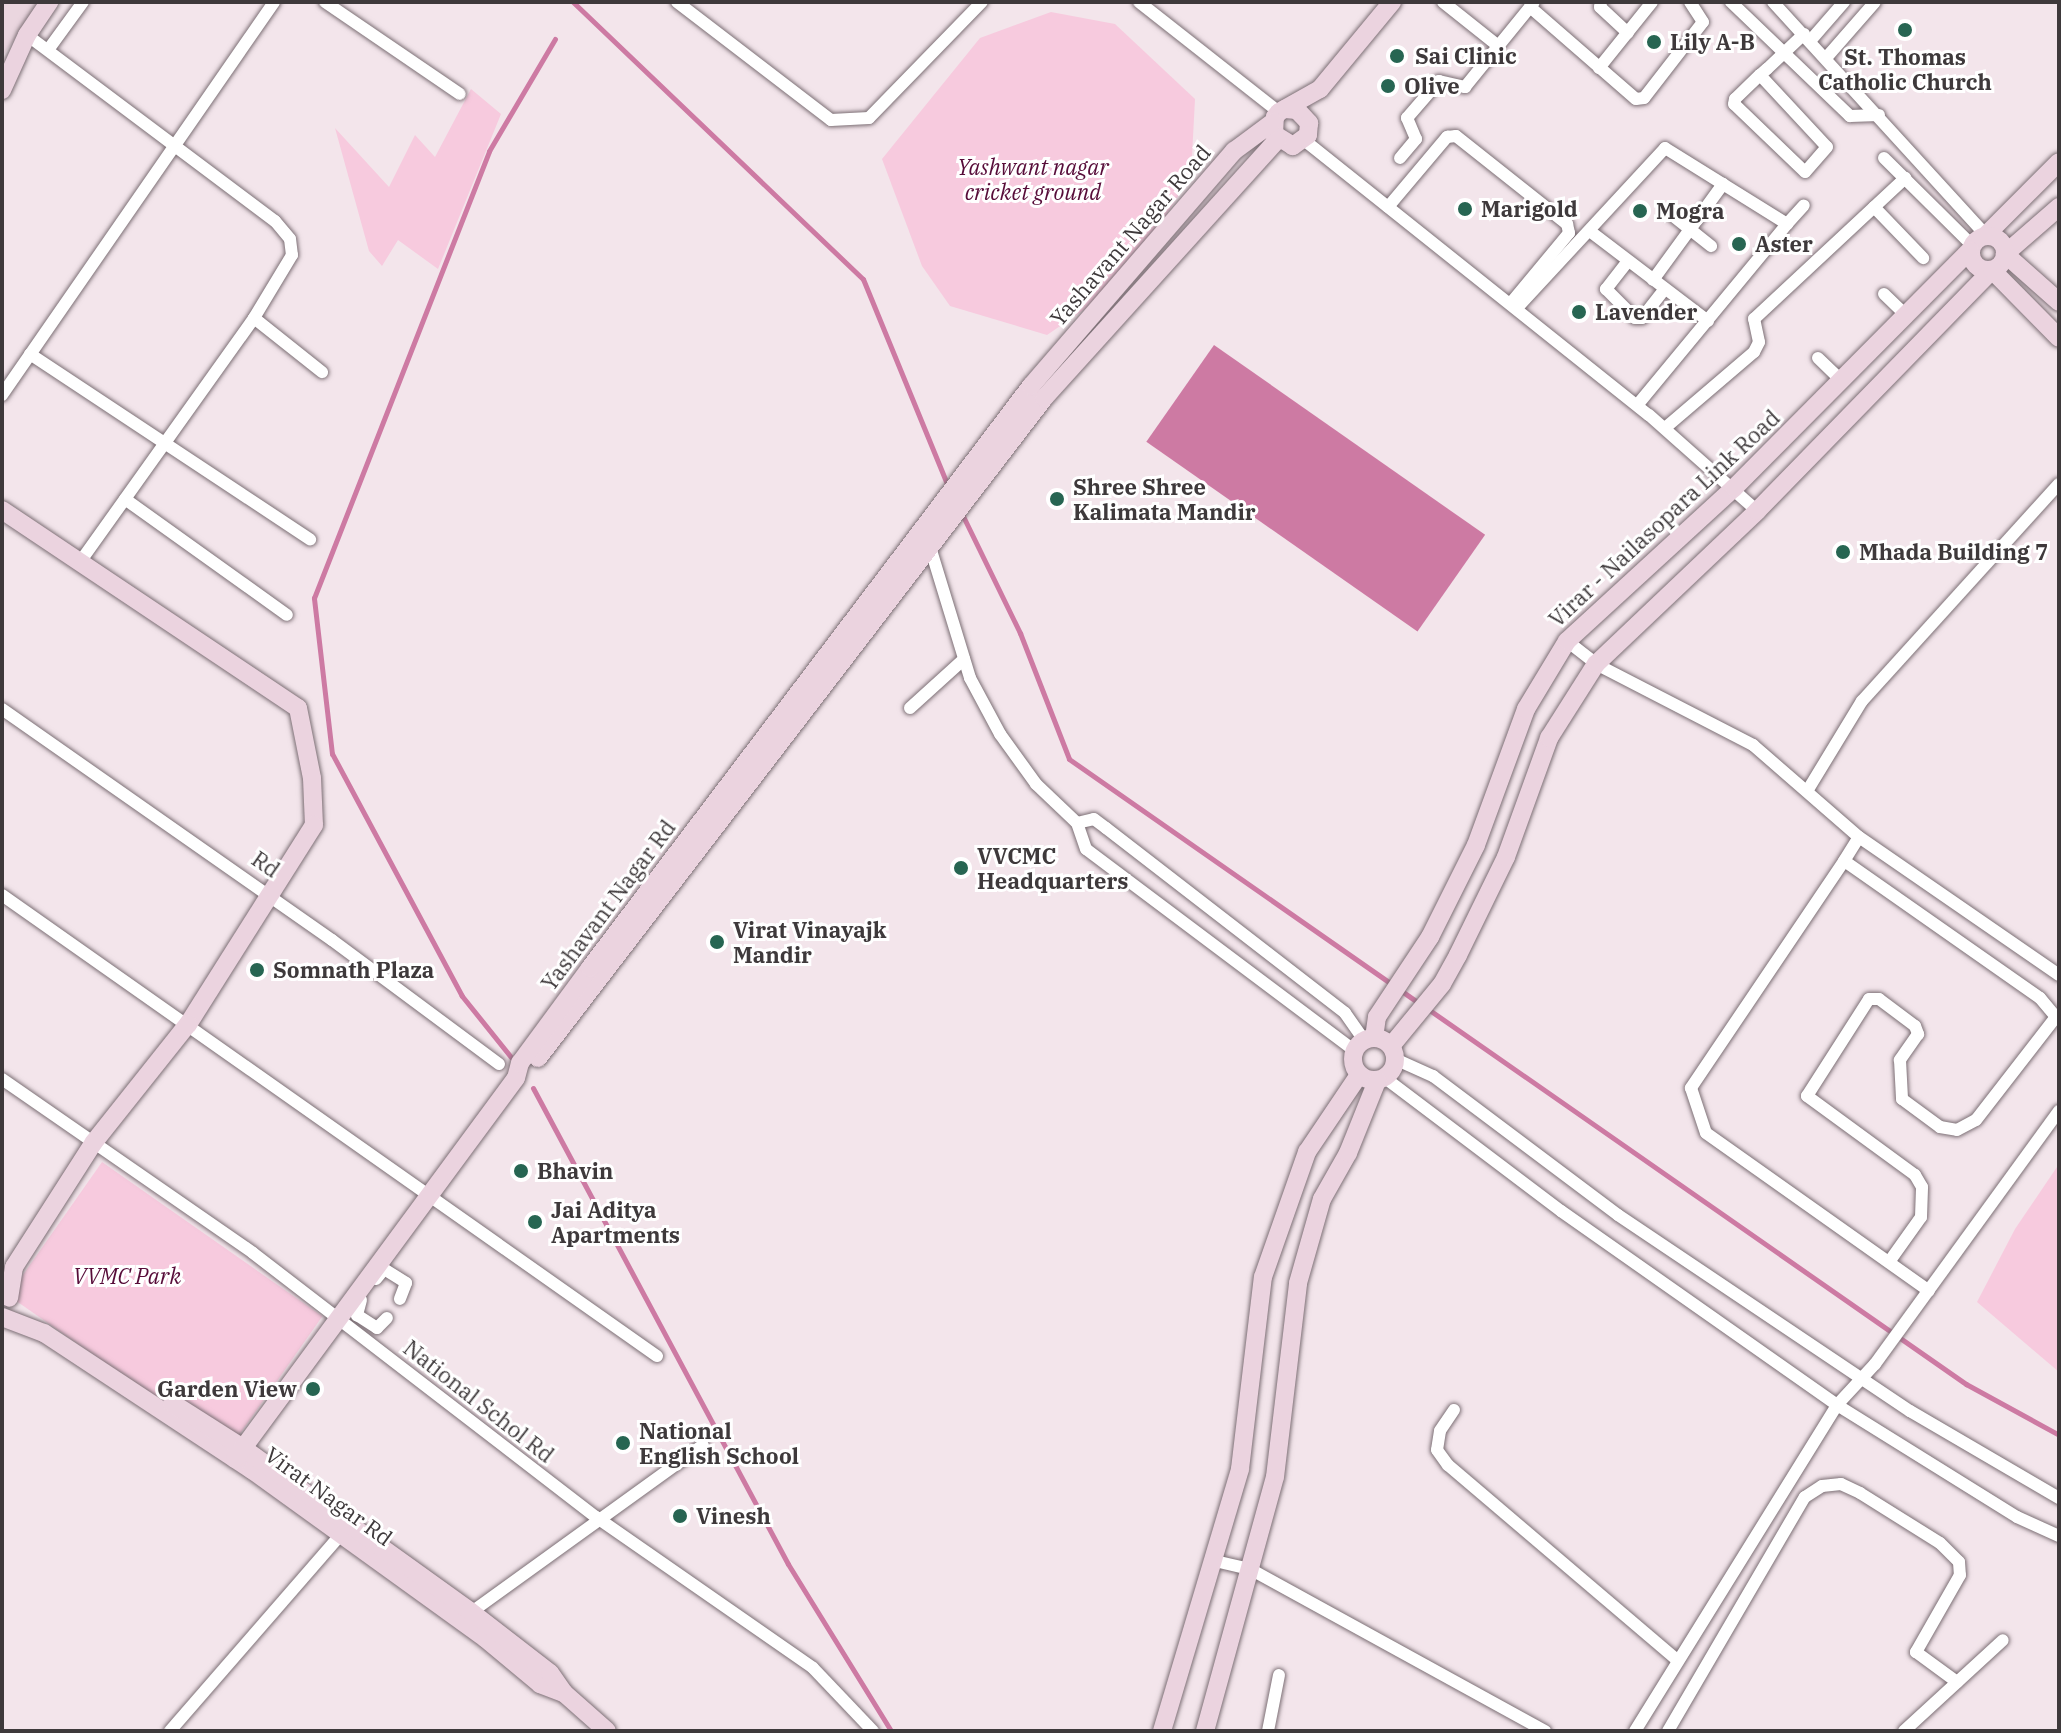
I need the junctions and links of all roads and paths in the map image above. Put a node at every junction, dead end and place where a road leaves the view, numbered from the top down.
1 (49, 2) edge
2 (83, 2) edge
3 (274, 2) edge
4 (325, 2) edge
5 (677, 2) edge
6 (982, 2) edge
7 (1139, 2) edge
8 (1392, 2) edge
9 (1443, 2) edge
10 (1601, 2) edge
11 (1690, 2) edge
12 (1731, 2) edge
13 (1773, 2) edge
14 (1844, 2) edge
15 (1875, 2) edge
16 (1645, 4) edge
17 (1532, 5) edge
18 (1628, 33) junction
19 (27, 35) junction
20 (1807, 38) junction
21 (1497, 45) junction
22 (48, 50) junction
23 (1782, 55) junction
24 (1826, 58) junction
25 (1599, 68) junction
26 (1760, 75) junction
27 (1320, 89) junction
28 (2, 90) edge
29 (460, 94) dead end
30 (1879, 115) junction
31 (1278, 121) junction
32 (1307, 134) junction
33 (177, 144) junction
34 (1400, 158) dead end
35 (1884, 158) dead end
36 (2059, 162) edge
37 (1905, 178) junction
38 (1723, 184) junction
39 (1804, 205) dead end
40 (1388, 207) junction
41 (1874, 207) junction
42 (2059, 207) edge
43 (1672, 215) dead end
44 (1787, 224) junction
45 (1690, 229) junction
46 (1591, 232) junction
47 (1976, 243) junction
48 (1711, 246) dead end
49 (2005, 254) junction
50 (1923, 258) dead end
51 (1628, 261) junction
52 (1992, 270) junction
53 (1653, 280) junction
54 (1665, 289) junction
55 (1884, 294) dead end
56 (2059, 302) edge
57 (1514, 306) junction
58 (1907, 316) junction
59 (254, 318) junction
60 (1708, 321) junction
61 (2059, 338) edge
62 (30, 354) junction
63 (1818, 358) dead end
64 (322, 372) dead end
65 (1842, 381) junction
66 (2, 395) edge
67 (1637, 405) junction
68 (1665, 428) junction
69 (162, 444) junction
70 (992, 451) joint
71 (2059, 484) edge
72 (1734, 488) junction
73 (125, 499) junction
74 (2, 510) edge
75 (1757, 511) junction
76 (940, 520) junction
77 (310, 539) dead end
78 (930, 547) junction
79 (80, 562) junction
80 (287, 615) dead end
81 (1567, 641) junction
82 (964, 659) junction
83 (1596, 664) junction
84 (910, 708) dead end
85 (2, 709) edge
86 (1809, 788) junction
87 (1077, 823) junction
88 (1859, 837) junction
89 (1844, 861) junction
90 (2, 895) edge
91 (272, 898) junction
92 (1430, 937) junction
93 (1458, 955) junction
94 (2059, 975) edge
95 (2058, 1015) edge
96 (188, 1024) junction
97 (1376, 1047) junction
98 (499, 1064) dead end
99 (516, 1078) junction
100 (1374, 1078) junction
101 (2, 1079) edge
102 (2059, 1111) edge
103 (94, 1142) junction
104 (427, 1198) junction
105 (1889, 1262) junction
106 (8, 1263) edge
107 (1929, 1291) junction
108 (400, 1299) dead end
109 (345, 1310) junction
110 (6, 1313) edge
111 (387, 1318) dead end
112 (657, 1356) dead end
113 (1862, 1375) junction
114 (1837, 1405) junction
115 (1454, 1410) dead end
116 (703, 1445) dead end
117 (239, 1453) junction
118 (2059, 1498) edge
119 (596, 1517) junction
120 (341, 1534) junction
121 (2059, 1536) edge
122 (1215, 1561) junction
123 (1250, 1569) junction
124 (466, 1616) junction
125 (2003, 1640) dead end
126 (1677, 1660) junction
127 (1279, 1675) dead end
128 (1957, 1682) junction
129 (170, 1731) edge
130 (607, 1731) edge
131 (873, 1731) edge
132 (1162, 1731) edge
133 (1205, 1731) edge
134 (1268, 1731) edge
135 (1545, 1731) edge
136 (1635, 1731) edge
137 (1668, 1731) edge
138 (1904, 1731) edge

1 - 19 street
2 - 22 street
3 - 33 street
4 - 29 street
5 - 6 street
7 - 31 street
8 - 27 street
9 - 21 street
10 - 18 street
11 - 25 street
12 - 23 street
13 - 20 street
14 - 20 street
15 - 24 street
16 - 18 street
17 - 21 street
17 - 25 street
18 - 25 street
19 - 22 street
19 - 28 street
20 - 23 street
20 - 24 street
21 - 34 street
22 - 33 street
23 - 26 street
23 - 30 street
24 - 30 street
26 - 26 street
27 - 31 street, Yashavant Nagar Road
27 - 32 street
30 - 47 street
31 - 32 street
31 - 32 street
31 - 70 street, Yashavant Nagar Road
32 - 40 street
33 - 59 street
33 - 62 street
35 - 37 street
36 - 47 street, Virar - Nailasopara Link Road
37 - 41 street
37 - 47 street
38 - 44 street
38 - 45 street
38 - 46 street
39 - 44 street
40 - 57 street
40 - 57 street
41 - 50 street
41 - 68 street
42 - 49 street
43 - 45 street
44 - 60 street
45 - 48 street
45 - 53 street
46 - 51 street
46 - 57 street
47 - 49 street
47 - 52 street
47 - 58 street, Virar - Nailasopara Link Road
49 - 52 street
49 - 56 street
51 - 53 street
51 - 54 street
52 - 61 street
52 - 75 street
53 - 54 street
54 - 60 street
55 - 58 street
57 - 67 street
58 - 65 street, Virar - Nailasopara Link Road
59 - 64 street
59 - 69 street
60 - 67 street
62 - 66 street
62 - 69 street
63 - 65 street
65 - 72 street, Virar - Nailasopara Link Road
67 - 68 street
68 - 72 street
69 - 73 street
69 - 77 street
70 - 76 street, Yashavant Nagar Rd
71 - 86 street
72 - 75 street
72 - 81 street, Virar - Nailasopara Link Road
73 - 79 street
73 - 80 street
74 - 79 street
75 - 83 street
76 - 78 street
76 - 99 street, Yashavant Nagar Rd
78 - 82 street
78 - 99 street
79 - 91 street
81 - 83 street
81 - 92 street, Virar - Nailasopara Link Road
82 - 84 street
82 - 87 street
83 - 86 street
83 - 93 street
85 - 91 street, Rd
86 - 88 street
87 - 97 street
87 - 97 street
88 - 89 street
88 - 94 street
89 - 95 street
89 - 105 street
90 - 96 street
91 - 96 street
91 - 98 street, Rd
92 - 93 street
92 - 97 street, Virar - Nailasopara Link Road
93 - 97 street
95 - 105 street
96 - 103 street
96 - 104 street
97 - 100 street
97 - 100 street
97 - 113 street
99 - 104 street, Yashavant Nagar Rd
100 - 114 street
100 - 122 street
100 - 123 street
101 - 103 street, National Schol Rd
102 - 107 street
103 - 106 street
103 - 109 street, National Schol Rd
104 - 109 street, Yashavant Nagar Rd
104 - 112 street
105 - 107 street
106 - 110 street
107 - 113 street
108 - 109 street
109 - 111 street
109 - 117 street, Yashavant Nagar Rd
109 - 119 street, National Schol Rd
110 - 117 street, Virat Nagar Rd
113 - 114 street
113 - 118 street
114 - 121 street
114 - 126 street
115 - 126 street
116 - 119 street
117 - 120 street, Virat Nagar Rd
117 - 124 street
119 - 124 street
119 - 131 street, National Schol Rd
120 - 124 street, Virat Nagar Rd
120 - 129 street
122 - 123 street
122 - 132 street
123 - 133 street
123 - 135 street
124 - 130 street, Virat Nagar Rd
125 - 128 street
126 - 136 street
127 - 134 street
128 - 137 street
128 - 138 street

